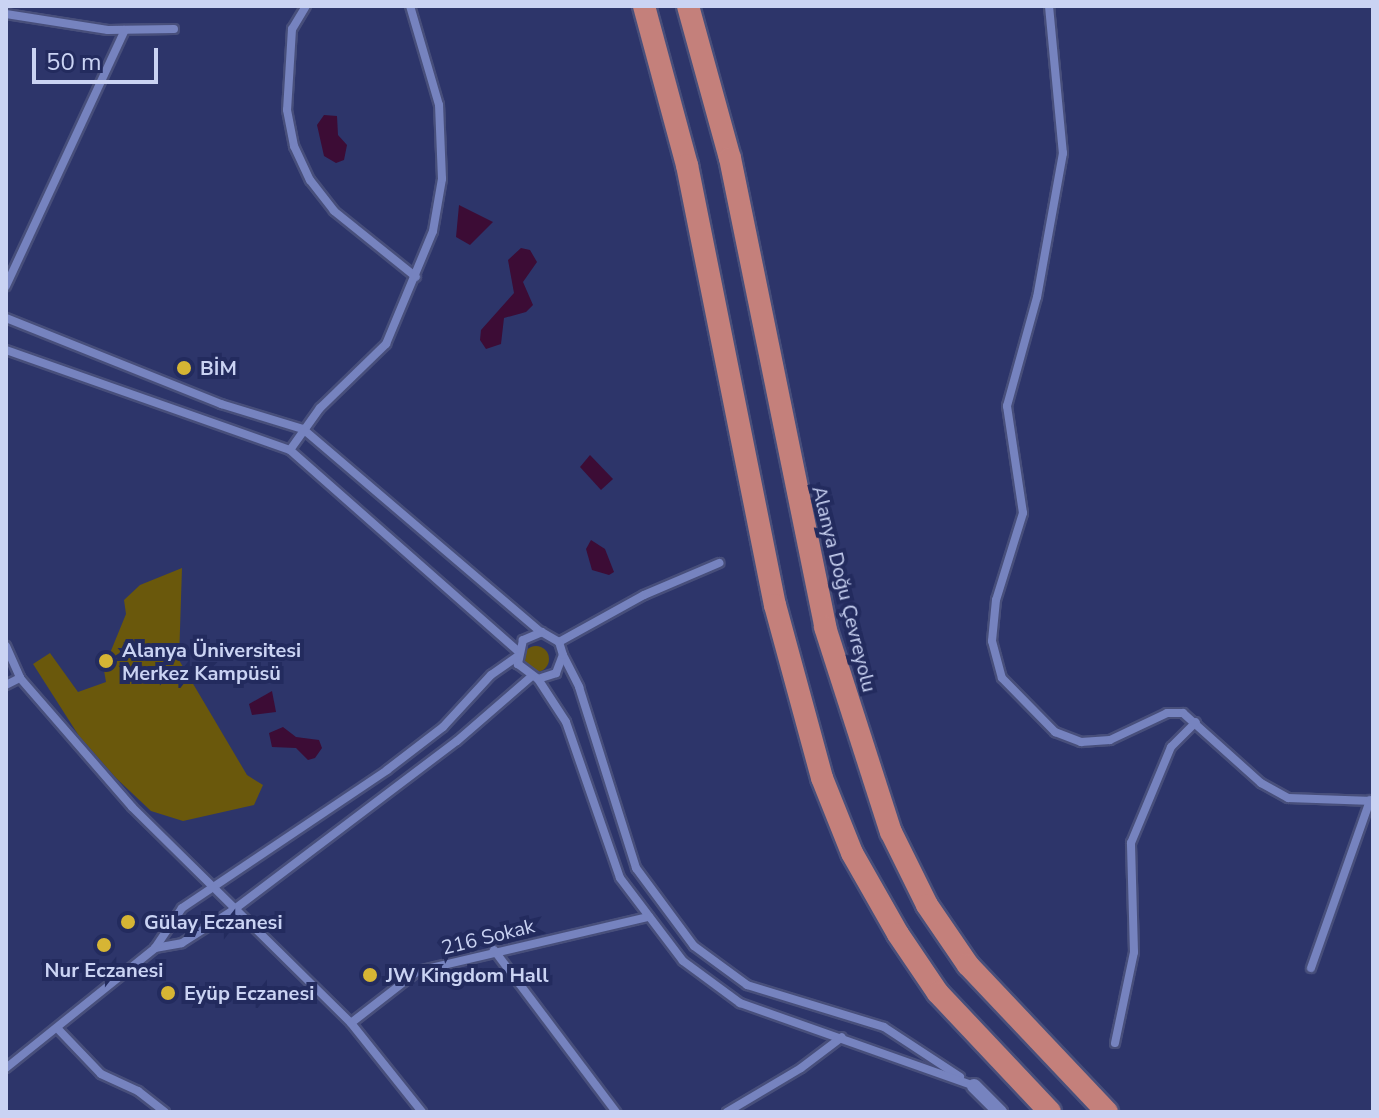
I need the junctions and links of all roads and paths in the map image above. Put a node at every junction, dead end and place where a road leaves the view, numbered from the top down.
1 (306, 6) edge
2 (410, 6) edge
3 (644, 6) edge
4 (688, 6) edge
5 (1049, 6) edge
6 (6, 14) edge
7 (174, 29) dead end
8 (125, 30) junction
9 (416, 277) junction
10 (6, 286) edge
11 (6, 318) edge
12 (6, 350) edge
13 (303, 429) junction
14 (290, 450) junction
15 (719, 563) dead end
16 (542, 632) junction
17 (559, 642) junction
18 (6, 646) edge
19 (517, 653) junction
20 (563, 655) junction
21 (20, 678) junction
22 (534, 678) junction
23 (6, 685) edge
24 (1196, 722) junction
25 (1371, 801) edge
26 (214, 886) junction
27 (232, 911) junction
28 (649, 917) junction
29 (155, 948) junction
30 (494, 950) junction
31 (1311, 968) dead end
32 (351, 1023) junction
33 (58, 1029) junction
34 (842, 1037) junction
35 (1115, 1043) dead end
36 (6, 1068) edge
37 (974, 1086) junction
38 (165, 1112) edge
39 (422, 1112) edge
40 (616, 1112) edge
41 (727, 1112) edge
42 (1000, 1112) edge
43 (1050, 1112) edge
44 (1107, 1112) edge

1 - 9 street
2 - 9 street
3 - 43 highway
4 - 44 highway, Alanya Doğu Çevreyolu
5 - 24 street
6 - 8 street
7 - 8 street
8 - 10 street
9 - 13 street
11 - 13 street
12 - 14 street
13 - 14 street
13 - 16 street
14 - 19 street
15 - 17 street
16 - 17 street
16 - 19 street
17 - 20 street
18 - 21 street
19 - 22 street
19 - 26 street
20 - 22 street
20 - 37 street
21 - 23 street
21 - 26 street
22 - 27 street
22 - 28 street
24 - 25 street
24 - 35 street
25 - 31 street
26 - 27 street
26 - 29 street
27 - 29 street
27 - 32 street
28 - 30 street, 216 Sokak
28 - 34 street
29 - 33 street
30 - 32 street, 216 Sokak
30 - 40 street
32 - 39 street
33 - 36 street
33 - 38 street
34 - 37 street
34 - 41 street
37 - 42 street

